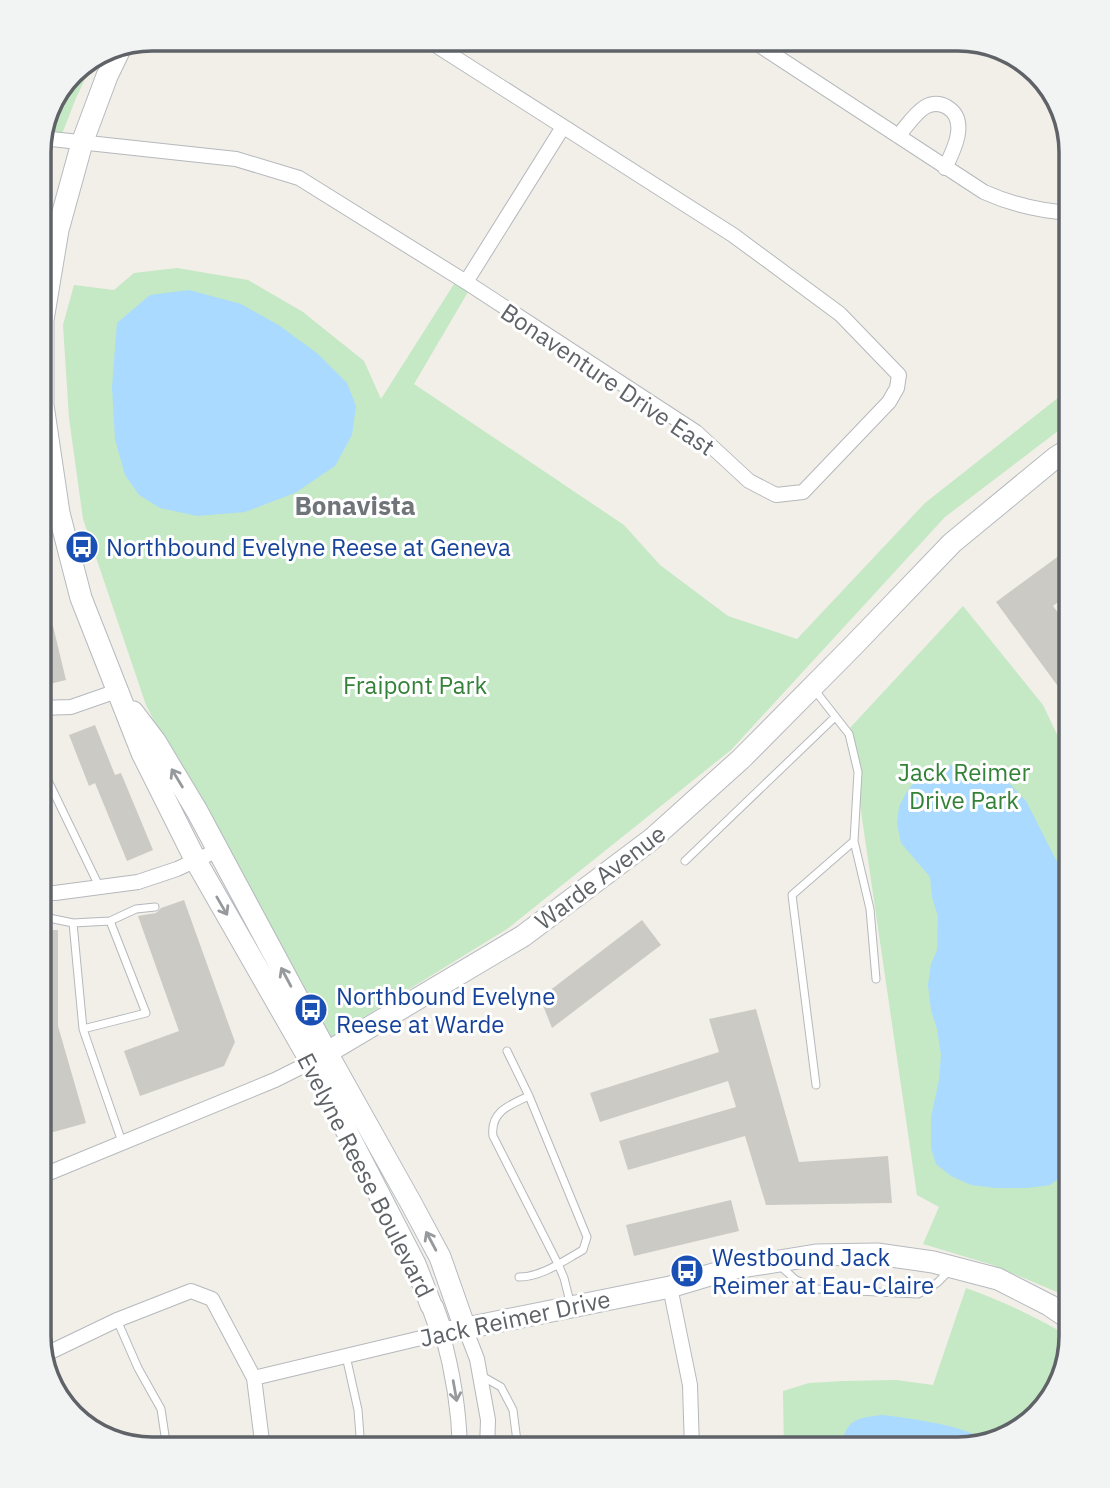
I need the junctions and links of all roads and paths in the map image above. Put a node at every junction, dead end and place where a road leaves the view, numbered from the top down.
1 (446, 51) edge
2 (768, 51) edge
3 (116, 57) edge
4 (563, 127) junction
5 (898, 136) junction
6 (52, 139) edge
7 (82, 142) junction
8 (945, 168) junction
9 (1059, 212) edge
10 (51, 267) edge
11 (466, 282) junction
12 (1059, 456) edge
13 (51, 519) edge
14 (812, 687) junction
15 (117, 691) junction
16 (51, 707) edge
17 (835, 717) junction
18 (51, 787) edge
19 (854, 841) junction
20 (218, 850) junction
21 (196, 861) junction
22 (685, 861) dead end
23 (99, 886) junction
24 (51, 893) edge
25 (155, 907) dead end
26 (51, 918) edge
27 (110, 921) junction
28 (73, 923) junction
29 (876, 979) dead end
30 (83, 1029) junction
31 (507, 1051) dead end
32 (319, 1058) junction
33 (816, 1085) dead end
34 (529, 1096) junction
35 (122, 1142) junction
36 (51, 1172) edge
37 (776, 1262) junction
38 (558, 1264) junction
39 (953, 1267) junction
40 (519, 1277) dead end
41 (670, 1287) junction
42 (571, 1307) junction
43 (1059, 1312) edge
44 (117, 1320) junction
45 (466, 1328) junction
46 (442, 1333) junction
47 (52, 1351) edge
48 (345, 1355) junction
49 (480, 1374) junction
50 (254, 1378) junction
51 (165, 1437) edge
52 (261, 1437) edge
53 (360, 1437) edge
54 (460, 1437) edge
55 (487, 1437) edge
56 (516, 1437) edge
57 (692, 1437) edge

1 - 4 street, Bonaventure Drive East
2 - 5 street
3 - 7 street, Evelyne Reese Boulevard
4 - 11 street
4 - 11 street, Bonaventure Drive East
5 - 8 street
5 - 8 street
6 - 7 street, Bonaventure Drive East
7 - 10 street, Evelyne Reese Boulevard
7 - 11 street, Bonaventure Drive East
8 - 9 street
12 - 14 street, Warde Avenue
13 - 15 street, Evelyne Reese Boulevard
14 - 17 lane
14 - 32 street, Warde Avenue
15 - 16 street
20 -> 15 street, Evelyne Reese Boulevard
15 - 21 street, Evelyne Reese Boulevard
17 - 19 lane
17 - 22 lane
18 - 23 lane
19 - 29 lane
19 - 33 lane
20 - 21 street
32 -> 20 street, Evelyne Reese Boulevard
21 - 23 street
21 -> 32 street, Evelyne Reese Boulevard
23 - 24 street
25 - 27 lane
26 - 28 lane
27 - 28 lane
27 - 30 lane
28 - 30 lane
30 - 35 lane
31 - 34 lane
32 - 35 street, Warde Avenue
45 -> 32 street, Evelyne Reese Boulevard
32 - 46 street, Evelyne Reese Boulevard
34 - 38 lane
34 - 38 lane
35 - 36 street, Warde Avenue
37 - 39 street, Jack Reimer Drive
37 - 39 lane
37 - 41 street, Jack Reimer Drive
38 - 40 lane
38 - 42 lane
39 - 43 street, Jack Reimer Drive
41 - 42 street, Jack Reimer Drive
41 - 57 street
42 - 45 street, Jack Reimer Drive
44 - 47 street
44 - 50 street
44 - 51 lane
45 - 46 street, Jack Reimer Drive
45 - 49 street, Evelyne Reese Boulevard
46 - 48 street, Jack Reimer Drive
46 -> 54 street, Evelyne Reese Boulevard
48 - 50 street, Jack Reimer Drive
48 - 53 lane
49 - 55 street, Evelyne Reese Boulevard
49 - 56 lane
50 - 52 street

